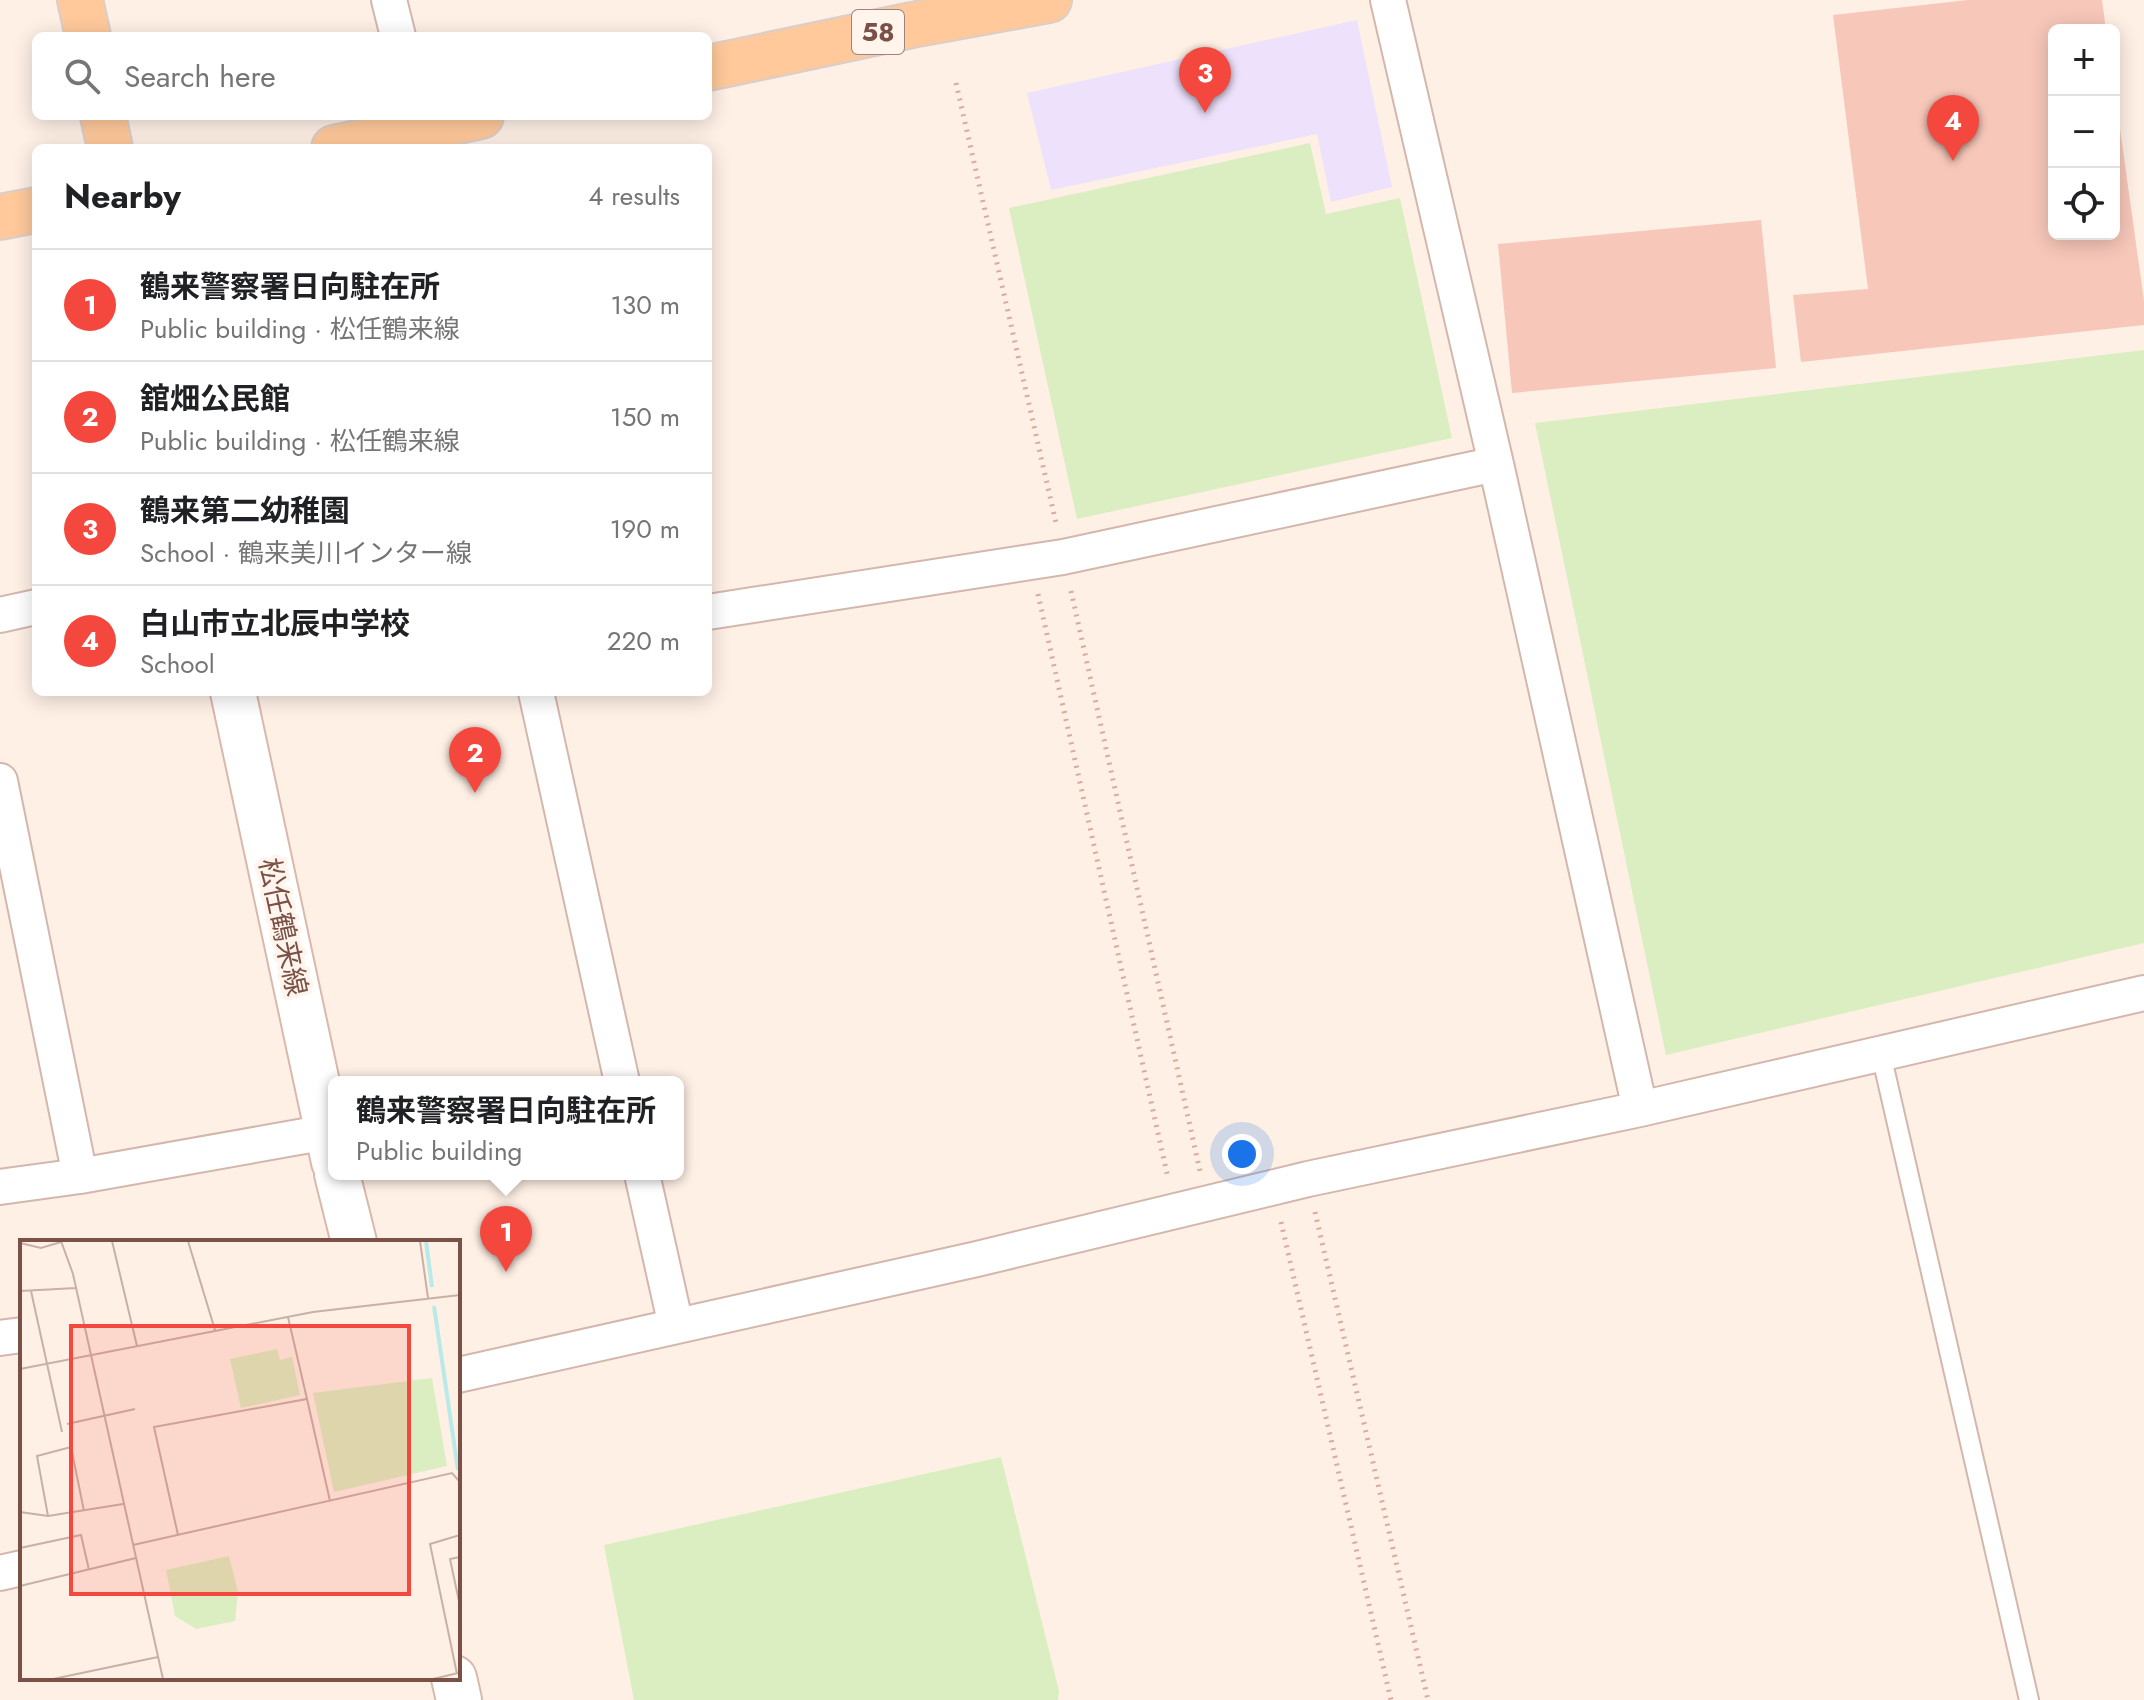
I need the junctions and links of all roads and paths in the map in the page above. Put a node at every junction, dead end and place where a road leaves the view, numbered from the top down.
1 (80, 0) edge
2 (389, 0) edge
3 (1049, 0) edge
4 (1388, 0) edge
5 (909, 12) edge
6 (87, 32) edge
7 (397, 32) edge
8 (712, 67) edge
9 (956, 83) dead end
10 (104, 120) edge
11 (439, 120) edge
12 (418, 122) edge
13 (109, 144) edge
14 (347, 144) edge
15 (32, 211) edge
16 (0, 217) edge
17 (1496, 464) junction
18 (1047, 560) junction
19 (32, 608) edge
20 (712, 611) edge
21 (0, 615) edge
22 (234, 696) edge
23 (537, 696) edge
24 (0, 781) edge
25 (2144, 993) edge
26 (1881, 1054) junction
27 (621, 1076) edge
28 (1640, 1109) junction
29 (328, 1138) edge
30 (328, 1147) edge
31 (80, 1176) junction
32 (1308, 1179) junction
33 (338, 1180) edge
34 (643, 1180) edge
35 (0, 1187) edge
36 (1273, 1188) junction
37 (1191, 1208) junction
38 (354, 1240) edge
39 (676, 1326) junction
40 (20, 1335) edge
41 (0, 1338) edge
42 (460, 1375) edge
43 (20, 1568) edge
44 (0, 1573) edge
45 (454, 1680) edge
46 (459, 1700) edge
47 (1391, 1700) edge
48 (1428, 1700) edge
49 (2029, 1700) edge

1 - 6 main road
2 - 7 street
3 - 5 main road, 58
4 - 17 street
5 - 8 main road, 58
9 - 18 path
10 - 13 main road
11 - 12 main road
12 - 14 main road
15 - 16 main road
17 - 18 street
17 - 28 street
18 - 20 street
18 - 37 path
18 - 37 path
19 - 21 street
22 - 29 main road, 松任鶴来線
23 - 27 street
24 - 31 street
25 - 26 street
26 - 28 street
26 - 49 lane
28 - 32 street
30 - 31 street
31 - 35 street
32 - 36 street
32 - 48 path
33 - 38 main road
34 - 39 street
36 - 37 street
36 - 47 path
37 - 39 street
39 - 42 street
40 - 41 street
43 - 44 street
45 - 46 main road

